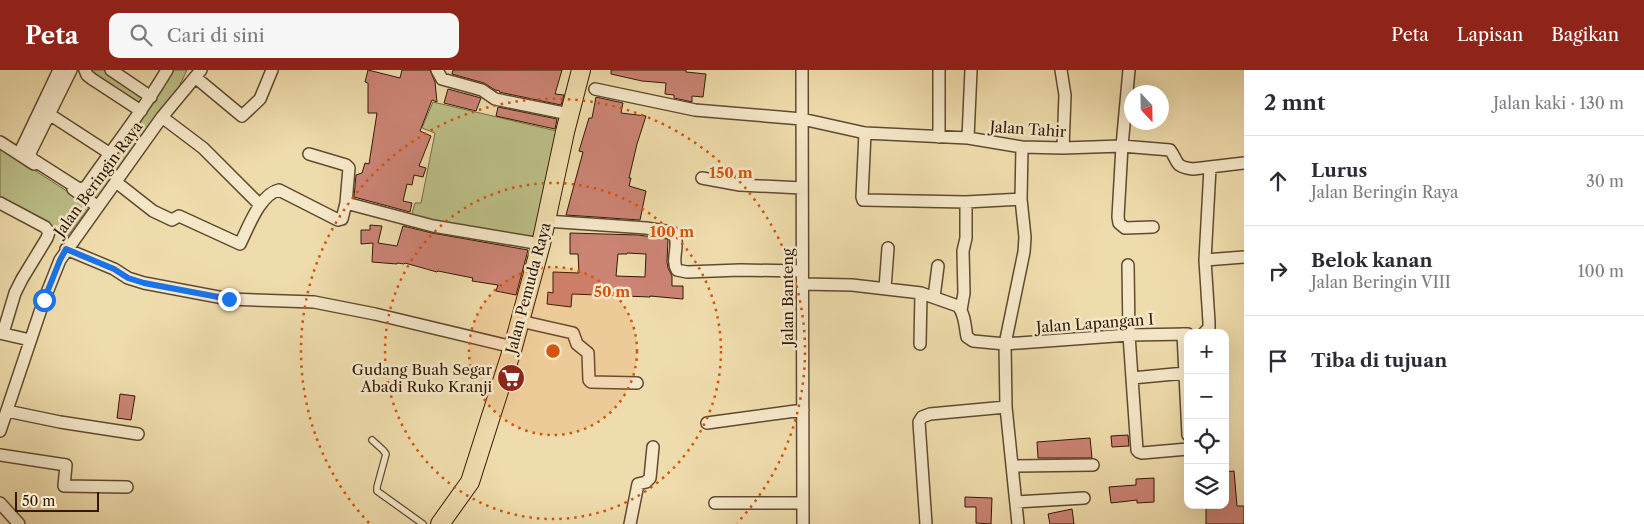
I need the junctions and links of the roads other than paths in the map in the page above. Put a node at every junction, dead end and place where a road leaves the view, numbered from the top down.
1 (59, 70) edge
2 (71, 70) edge
3 (85, 70) edge
4 (166, 70) edge
5 (272, 70) edge
6 (437, 70) edge
7 (581, 70) edge
8 (802, 70) edge
9 (939, 70) edge
10 (971, 70) edge
11 (1061, 70) edge
12 (1129, 70) edge
13 (115, 71) edge
14 (198, 73) edge
15 (595, 89) dead end
16 (150, 97) junction
17 (142, 111) junction
18 (49, 114) junction
19 (569, 114) junction
20 (162, 117) junction
21 (802, 119) junction
22 (865, 133) junction
23 (939, 137) junction
24 (968, 138) junction
25 (0, 142) edge
26 (1122, 146) junction
27 (1022, 147) junction
28 (1063, 148) junction
29 (109, 153) junction
30 (19, 154) junction
31 (309, 154) dead end
32 (1244, 163) edge
33 (1210, 168) junction
34 (702, 178) dead end
35 (116, 182) junction
36 (802, 188) junction
37 (1021, 199) junction
38 (966, 202) junction
39 (0, 203) edge
40 (346, 203) junction
41 (97, 206) junction
42 (260, 206) junction
43 (546, 221) junction
44 (1153, 227) dead end
45 (541, 244) junction
46 (888, 248) dead end
47 (66, 249) junction
48 (1244, 257) edge
49 (1205, 260) junction
50 (1128, 265) dead end
51 (938, 266) dead end
52 (802, 272) junction
53 (802, 284) junction
54 (885, 288) junction
55 (921, 292) junction
56 (934, 297) junction
57 (962, 310) junction
58 (520, 321) junction
59 (1207, 329) edge
60 (2, 333) edge
61 (1184, 334) edge
62 (1129, 335) junction
63 (24, 339) junction
64 (920, 344) dead end
65 (1005, 344) junction
66 (513, 347) junction
67 (1184, 373) edge
68 (1132, 378) junction
69 (636, 383) dead end
70 (1006, 407) junction
71 (803, 410) junction
72 (7, 411) junction
73 (707, 423) dead end
74 (0, 431) edge
75 (138, 434) dead end
76 (372, 440) dead end
77 (653, 447) dead end
78 (1184, 447) edge
79 (0, 455) edge
80 (1094, 465) dead end
81 (1012, 466) junction
82 (127, 487) dead end
83 (1084, 498) dead end
84 (1016, 502) junction
85 (0, 503) edge
86 (715, 503) dead end
87 (803, 503) junction
88 (19, 524) edge
89 (423, 524) edge
90 (440, 524) edge
91 (630, 524) edge
92 (803, 524) edge
93 (926, 524) edge
94 (1018, 524) edge

1 - 30 street
2 - 18 street
3 - 17 street
4 - 16 street
5 - 14 street
6 - 19 street
7 - 19 main road, Jalan Pemuda Raya
8 - 21 street, Jalan Banteng
9 - 23 street
10 - 24 street
11 - 28 street
12 - 26 street
13 - 16 street
14 - 20 street, Jalan Beringin Raya
15 - 21 street, Jalan Tahir
16 - 17 street
17 - 29 street
18 - 29 street
18 - 29 street
19 - 43 main road, Jalan Pemuda Raya
20 - 35 street, Jalan Beringin Raya
20 - 42 street
21 - 22 street, Jalan Tahir
21 - 36 street, Jalan Banteng
22 - 23 street, Jalan Tahir
22 - 38 street
23 - 24 street, Jalan Tahir
24 - 27 street, Jalan Tahir
25 - 30 street
26 - 28 street, Jalan Tahir
26 - 33 street, Jalan Tahir
26 - 44 street
27 - 28 street, Jalan Tahir
27 - 37 street
30 - 41 street
31 - 40 street
32 - 33 street, Jalan Tahir
33 - 49 street
34 - 36 street
35 - 41 street, Jalan Beringin Raya
35 - 42 street
36 - 52 street, Jalan Banteng
37 - 38 street
37 - 65 street
38 - 57 street
39 - 60 street
40 - 42 street
40 - 45 street
41 - 47 street, Jalan Beringin Raya
43 - 45 main road, Jalan Pemuda Raya
43 - 52 street
45 - 58 main road, Jalan Pemuda Raya
46 - 54 street
47 - 63 street, Jalan Beringin Raya
47 - 66 street
48 - 49 street
49 - 59 street
50 - 62 street
51 - 56 street
52 - 53 street, Jalan Banteng
53 - 54 street
53 - 71 street, Jalan Banteng
54 - 55 street
55 - 56 street
55 - 64 street
56 - 57 street
57 - 65 street, Jalan Lapangan I
58 - 66 main road, Jalan Pemuda Raya
58 - 69 street
60 - 63 street
61 - 62 street, Jalan Lapangan I
62 - 65 street, Jalan Lapangan I
62 - 68 street
63 - 72 street, Jalan Beringin Raya
65 - 70 street
66 - 90 main road, Jalan Pemuda Raya
67 - 68 street
68 - 78 street
70 - 81 street
70 - 93 street
71 - 73 street
71 - 87 street, Jalan Banteng
72 - 74 street, Jalan Beringin Raya
72 - 75 street
76 - 89 lane
77 - 91 street
79 - 82 street
80 - 81 street
81 - 84 street
83 - 84 street
84 - 94 street
85 - 88 street
86 - 87 street
87 - 92 street, Jalan Banteng

